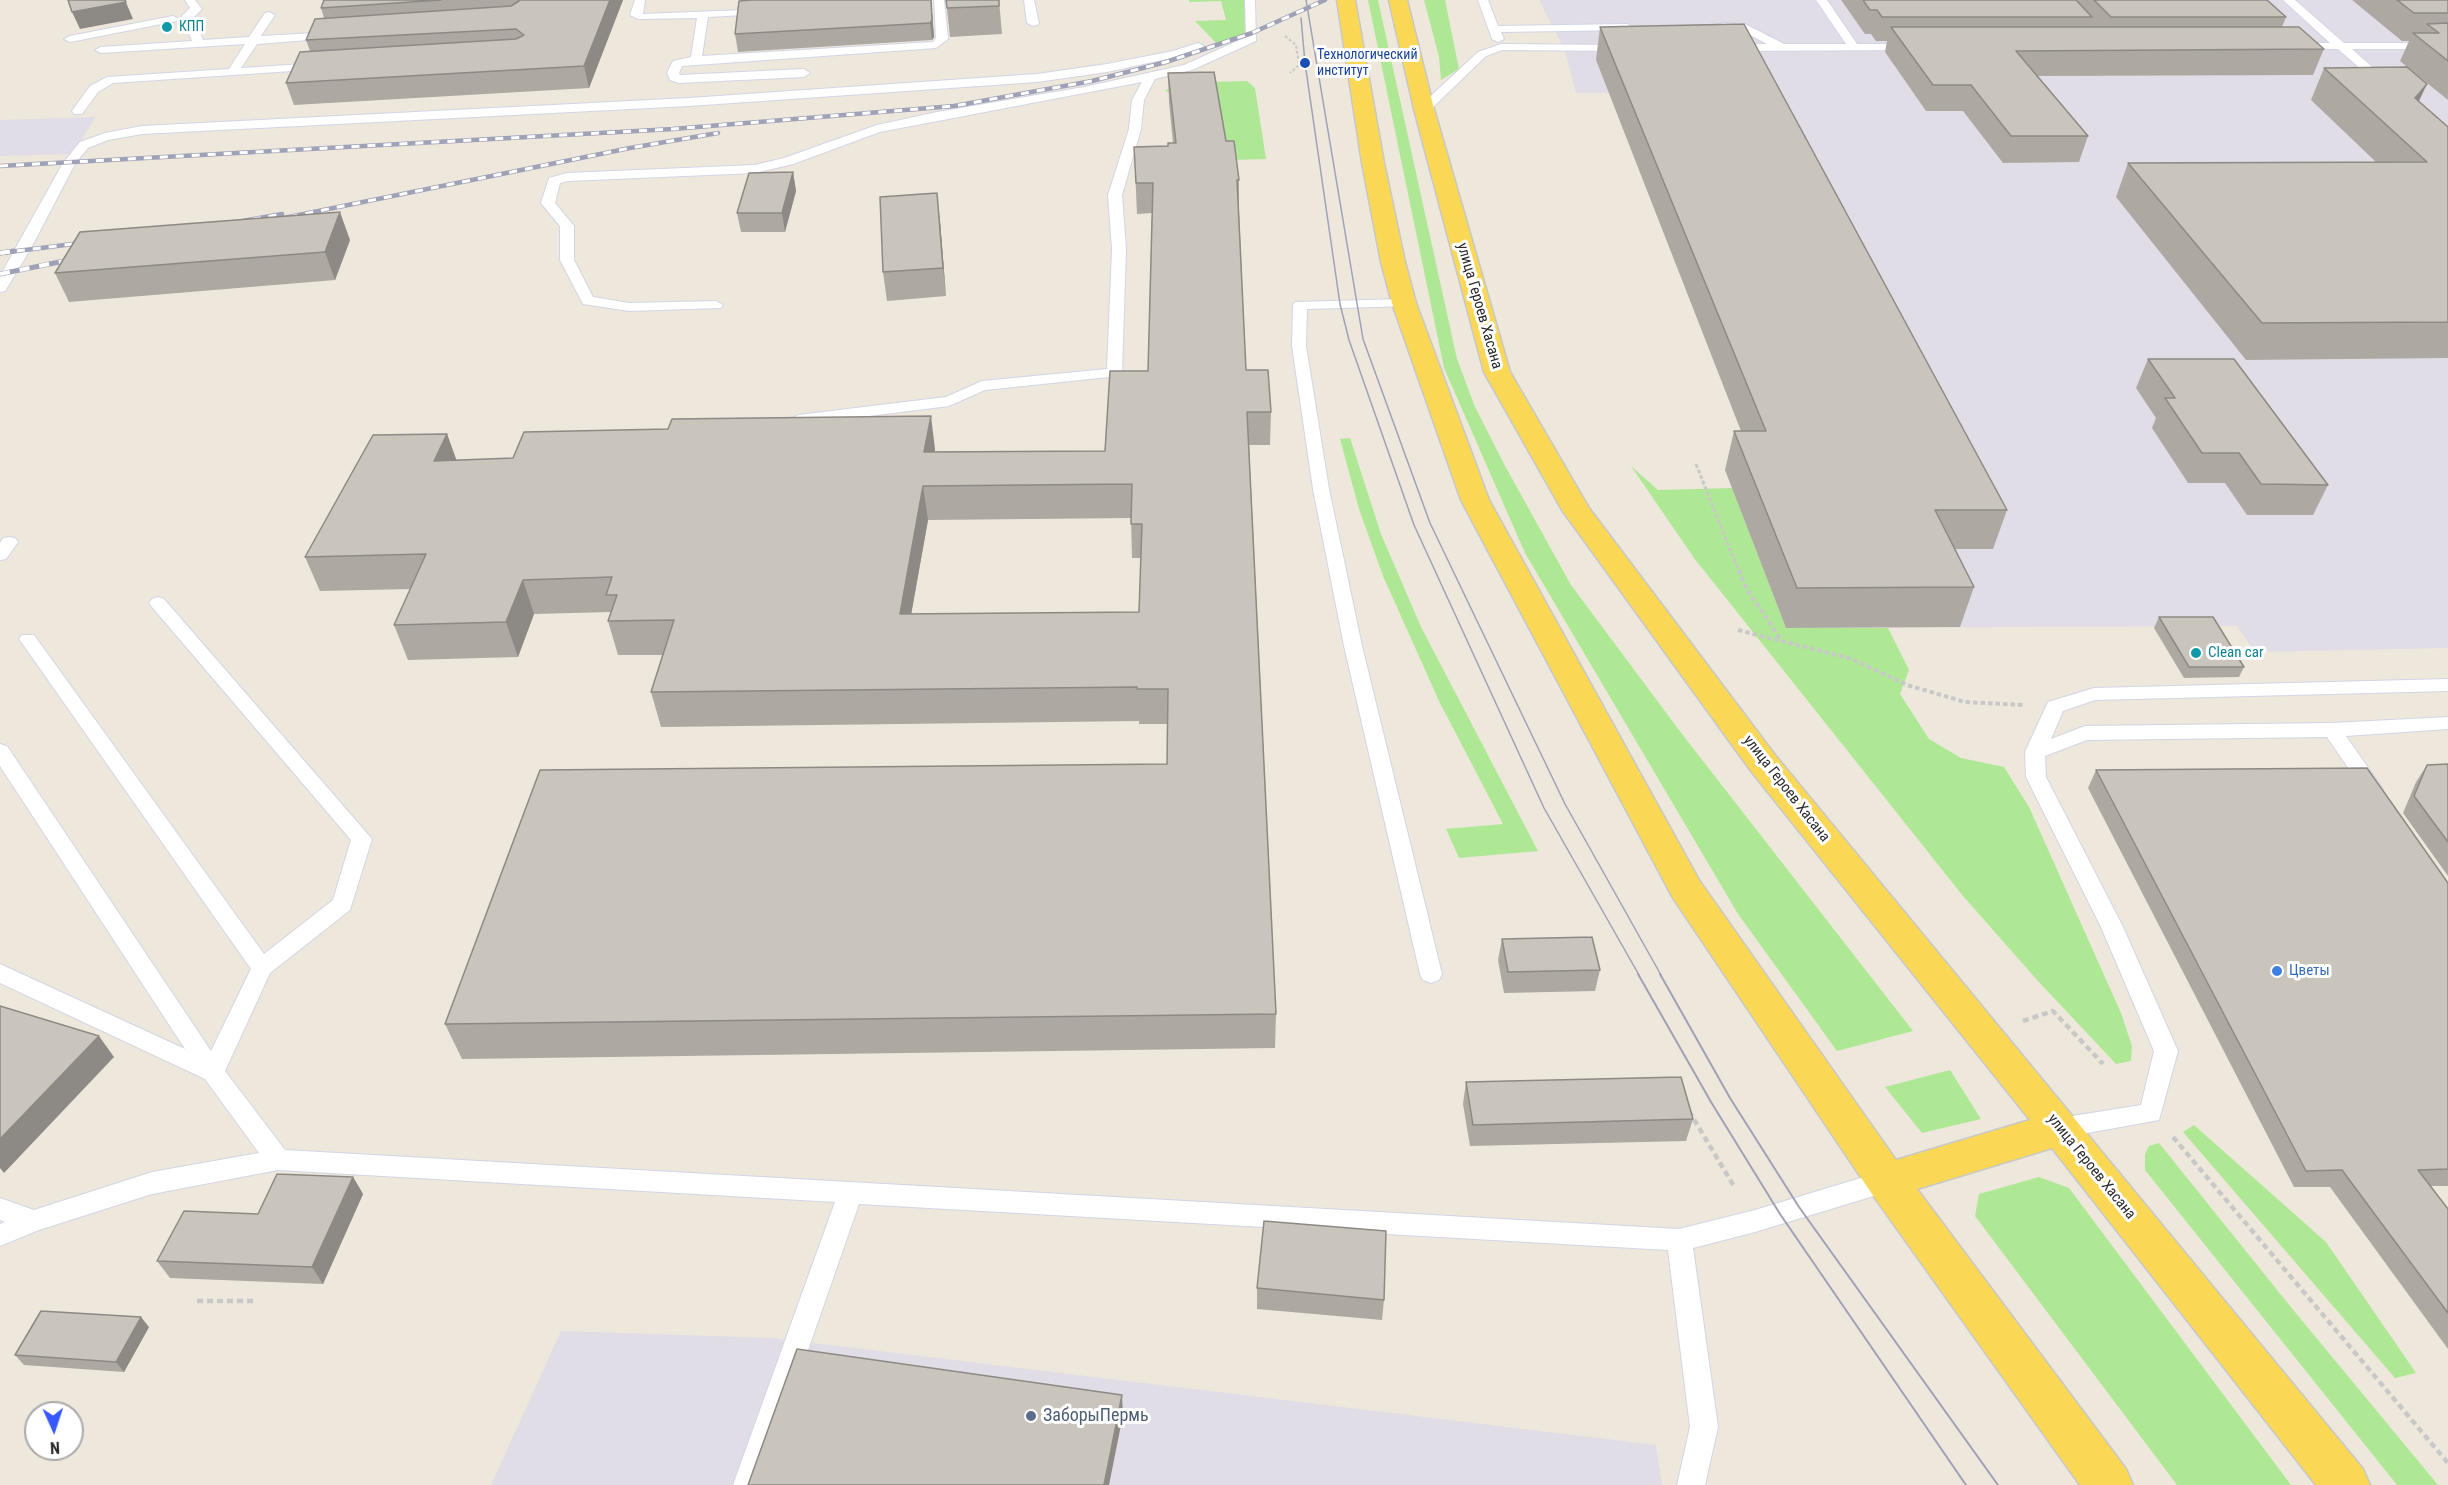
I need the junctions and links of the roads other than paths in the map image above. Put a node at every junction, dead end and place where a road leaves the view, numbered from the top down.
1 (190, 0) edge
2 (640, 0) edge
3 (725, 0) edge
4 (1029, 0) edge
5 (1250, 0) edge
6 (1346, 0) edge
7 (1398, 0) edge
8 (1483, 0) edge
9 (1821, 0) edge
10 (2288, 0) edge
11 (936, 1) edge
12 (780, 10) edge
13 (723, 13) junction
14 (703, 14) junction
15 (269, 15) dead end
16 (173, 19) dead end
17 (1033, 23) dead end
18 (1706, 26) edge
19 (1636, 27) edge
20 (1494, 29) junction
21 (349, 34) edge
22 (70, 39) dead end
23 (253, 40) junction
24 (199, 44) junction
25 (1198, 46) dead end
26 (2283, 46) edge
27 (2341, 46) junction
28 (2448, 46) edge
29 (1501, 47) junction
30 (1782, 47) junction
31 (1854, 47) junction
32 (1924, 47) edge
33 (1633, 48) edge
34 (1713, 48) edge
35 (101, 50) dead end
36 (696, 60) junction
37 (326, 67) edge
38 (233, 72) junction
39 (804, 73) dead end
40 (1150, 76) junction
41 (2394, 92) edge
42 (1424, 109) junction
43 (78, 111) dead end
44 (0, 288) edge
45 (1404, 303) junction
46 (717, 305) dead end
47 (782, 423) edge
48 (158, 603) dead end
49 (28, 639) dead end
50 (2448, 685) edge
51 (2448, 723) edge
52 (2332, 730) junction
53 (0, 751) edge
54 (2035, 752) junction
55 (2387, 808) edge
56 (262, 968) junction
57 (0, 973) edge
58 (1431, 974) dead end
59 (213, 1072) junction
60 (2061, 1128) junction
61 (278, 1160) junction
62 (1887, 1181) junction
63 (851, 1192) junction
64 (0, 1209) edge
65 (34, 1221) junction
66 (0, 1235) edge
67 (1679, 1240) junction
68 (747, 1485) edge
69 (1691, 1485) edge
70 (2109, 1485) edge
71 (2346, 1485) edge

1 - 24 lane
2 - 14 lane
3 - 13 lane
4 - 17 lane
5 - 40 lane
6 - 45 main road
7 - 42 main road, улица Героев Хасана
8 - 20 lane
9 - 31 lane
10 - 27 lane
11 - 36 lane
12 - 13 lane
13 - 14 lane
14 - 36 lane
15 - 23 lane
16 - 22 lane
18 - 30 lane
19 - 20 lane
20 - 29 lane
21 - 23 lane
23 - 24 lane
23 - 38 lane
24 - 35 lane
25 - 44 lane
26 - 27 lane
27 - 28 lane
27 - 41 lane
29 - 33 lane
29 - 42 lane
30 - 31 lane
30 - 34 lane
31 - 32 lane
36 - 39 lane
37 - 38 lane
38 - 43 lane
40 - 46 lane
40 - 47 lane
42 - 60 main road, улица Героев Хасана
45 - 58 lane
45 - 62 main road
48 - 56 lane
49 - 56 lane
50 - 54 lane
51 - 52 lane
52 - 54 lane
52 - 55 lane
53 - 59 lane
54 - 60 lane
56 - 59 lane
57 - 59 lane
59 - 61 lane
60 - 62 main road
60 - 71 main road, улица Героев Хасана
61 - 63 lane
61 - 65 lane
62 - 67 lane
62 - 70 main road
63 - 67 lane
63 - 68 lane
64 - 65 lane
65 - 66 lane
67 - 69 lane

